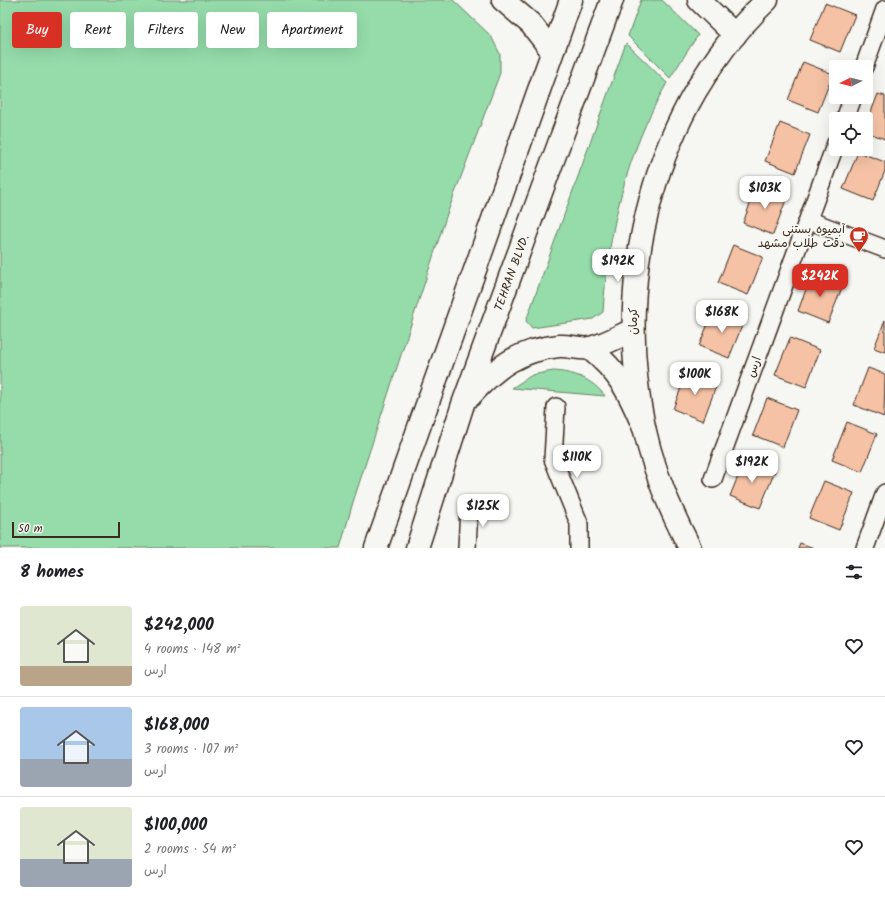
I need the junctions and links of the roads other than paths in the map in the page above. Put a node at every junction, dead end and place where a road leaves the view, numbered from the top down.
1 (503, 0) edge
2 (571, 0) edge
3 (612, 0) edge
4 (699, 0) edge
5 (767, 0) edge
6 (885, 9) edge
7 (735, 35) junction
8 (552, 51) junction
9 (867, 60) edge
10 (831, 156) edge
11 (808, 220) junction
12 (885, 249) edge
13 (632, 330) junction
14 (589, 348) junction
15 (463, 404) junction
16 (556, 407) dead end
17 (644, 428) junction
18 (713, 479) dead end
19 (885, 493) edge
20 (469, 507) dead end
21 (686, 545) edge
22 (376, 548) edge
23 (417, 548) edge
24 (467, 548) edge
25 (579, 548) edge
26 (865, 548) edge

1 - 8 main road
2 - 8 main road
3 - 15 main road, TEHRAN BLVD.
4 - 7 main road
5 - 7 main road, کرمان
6 - 9 street
7 - 13 main road, کرمان
8 - 22 main road
10 - 11 street, ارس
11 - 12 street
11 - 18 street, ارس
13 - 14 main road
13 - 17 main road, کرمان
14 - 15 main road
14 - 17 main road
15 - 23 main road, TEHRAN BLVD.
16 - 25 street
17 - 21 main road, کرمان
19 - 26 street
20 - 24 street

